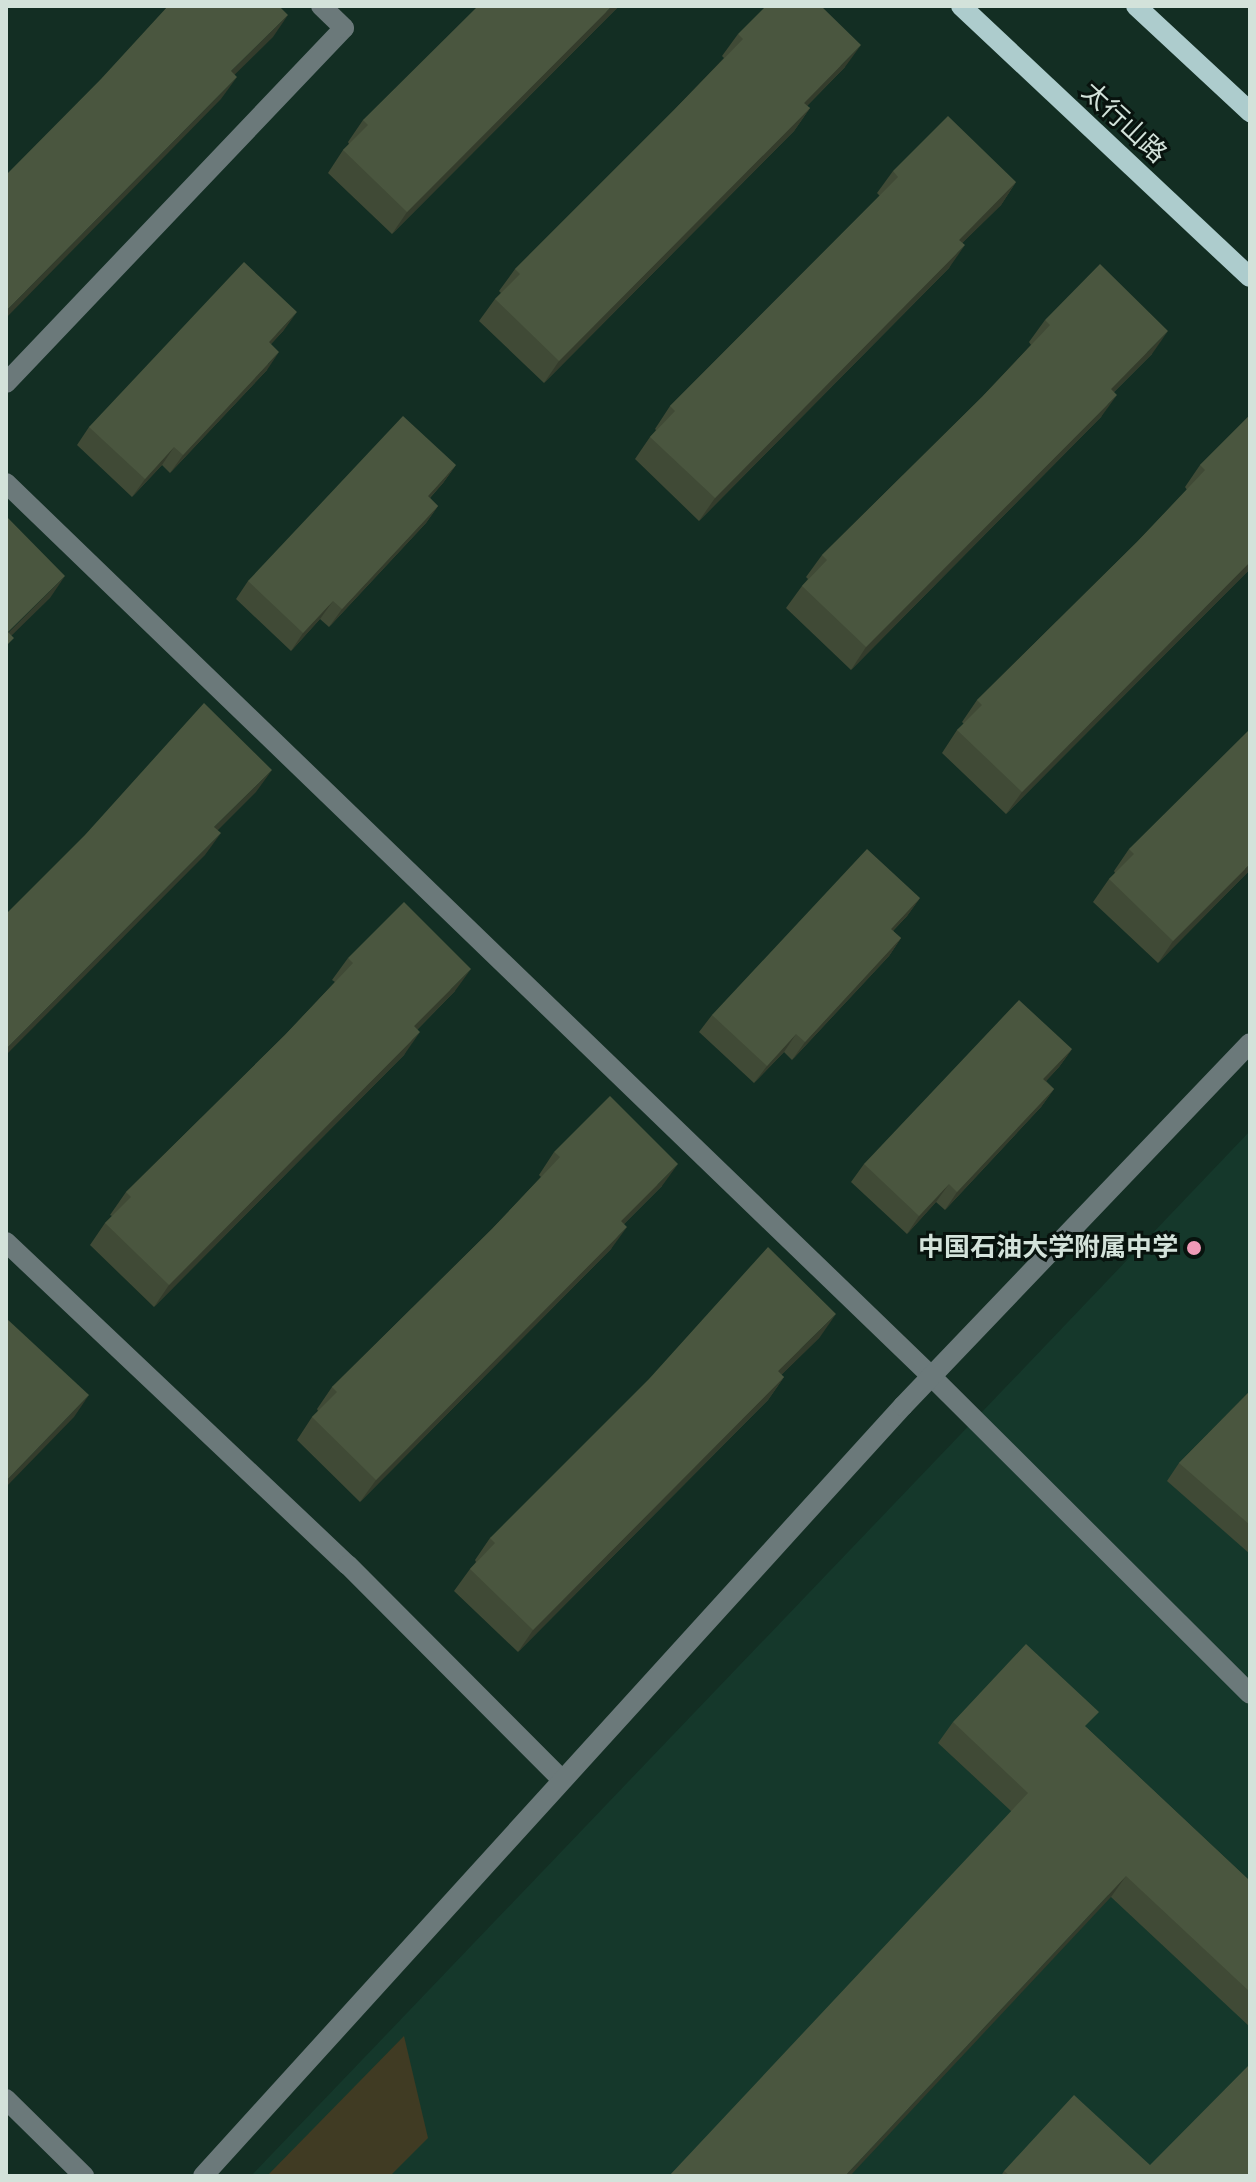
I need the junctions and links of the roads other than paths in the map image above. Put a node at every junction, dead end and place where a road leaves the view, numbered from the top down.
1 (321, 6) edge
2 (961, 6) edge
3 (1136, 6) edge
4 (1250, 112) edge
5 (1250, 277) edge
6 (6, 383) edge
7 (6, 483) edge
8 (1250, 1043) edge
9 (6, 1242) edge
10 (931, 1376) junction
11 (1250, 1694) edge
12 (560, 1778) junction
13 (6, 2099) edge
14 (84, 2176) edge
15 (203, 2176) edge

1 - 6 lane
2 - 5 main road, 太行山路
3 - 4 main road
7 - 10 lane
8 - 10 lane
9 - 12 lane
10 - 11 lane
10 - 12 lane
12 - 15 lane
13 - 14 lane

